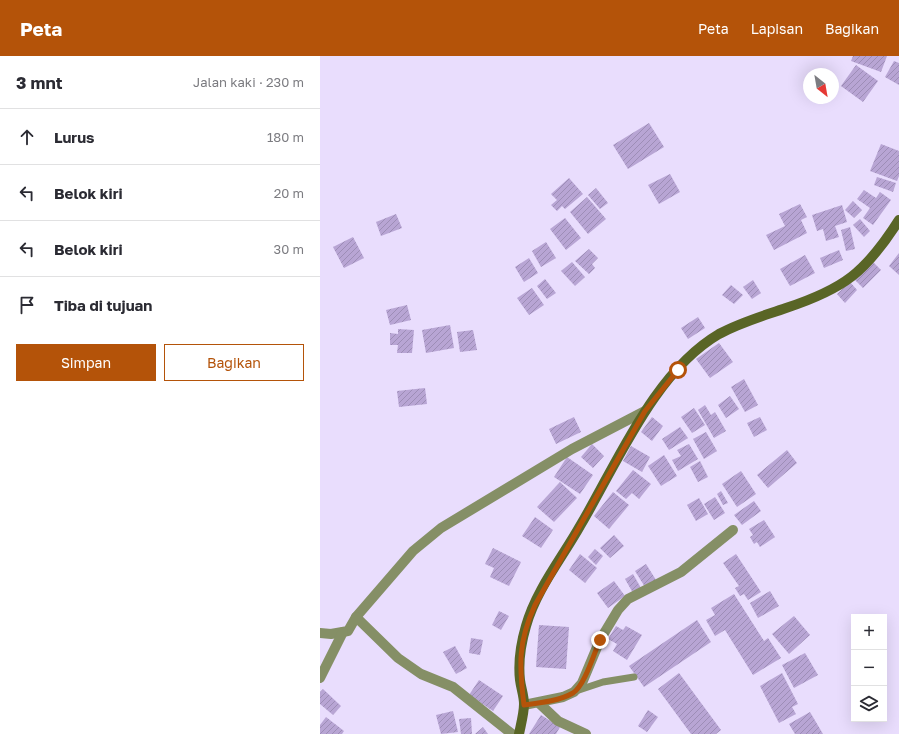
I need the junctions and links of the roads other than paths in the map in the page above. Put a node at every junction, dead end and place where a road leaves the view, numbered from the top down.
1 (899, 220) edge
2 (645, 411) junction
3 (733, 530) dead end
4 (356, 617) junction
5 (343, 632) junction
6 (320, 633) edge
7 (634, 677) dead end
8 (320, 678) edge
9 (574, 692) junction
10 (539, 703) junction
11 (524, 705) junction
12 (512, 734) edge
13 (519, 734) edge
14 (586, 734) edge

1 - 2 main road
2 - 4 street
2 - 11 main road
3 - 9 street
4 - 5 street
4 - 12 street
5 - 6 street
5 - 8 street
7 - 9 lane
9 - 10 street
10 - 11 street
10 - 14 street
11 - 13 main road

